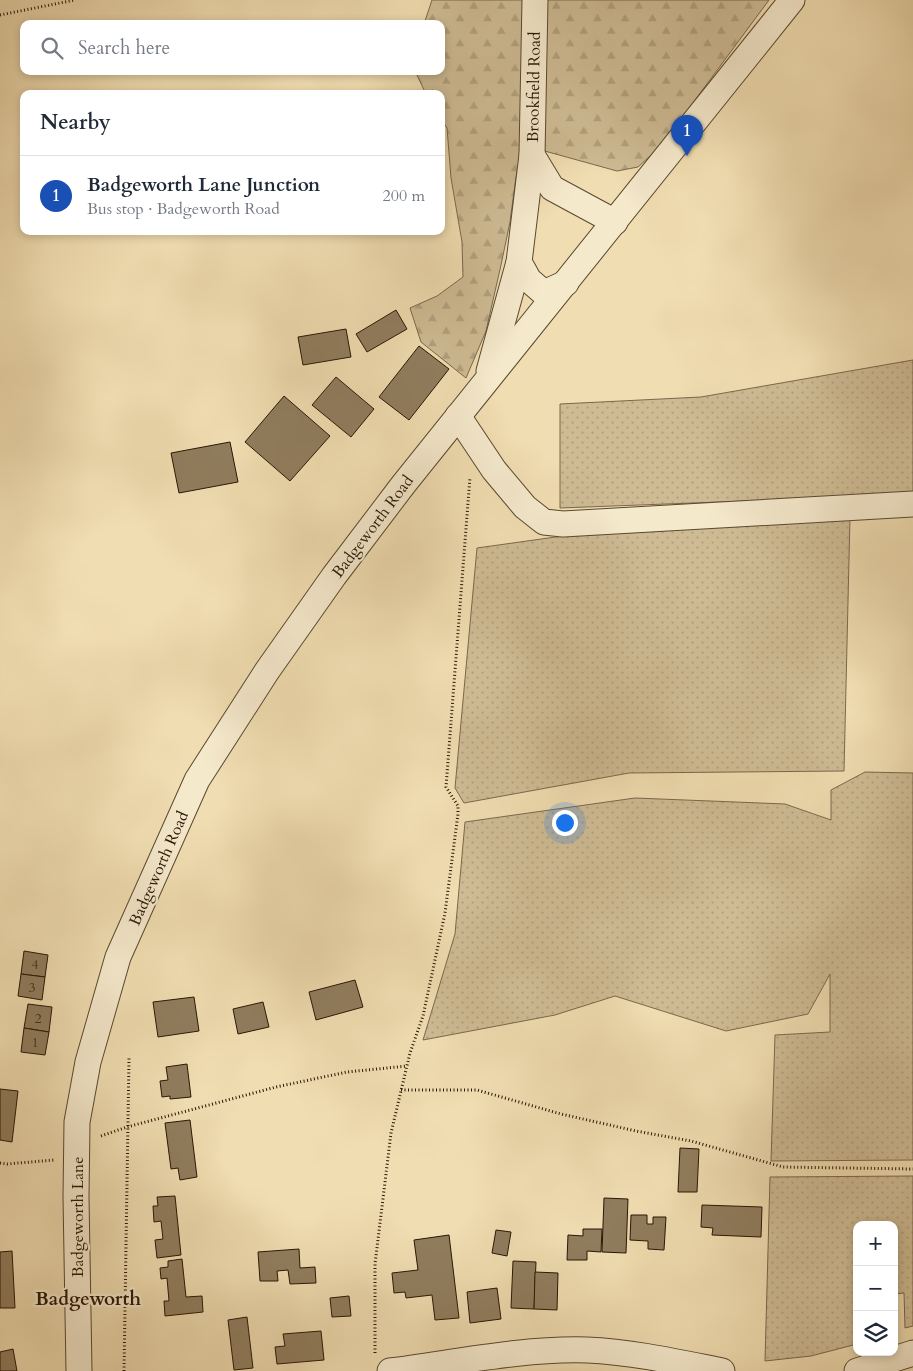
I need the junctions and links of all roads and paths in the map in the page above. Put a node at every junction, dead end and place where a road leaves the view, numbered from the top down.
1 (74, 0) edge
2 (535, 0) edge
3 (792, 0) edge
4 (0, 14) edge
5 (532, 155) junction
6 (615, 222) junction
7 (520, 262) junction
8 (566, 283) junction
9 (486, 381) junction
10 (458, 416) junction
11 (473, 440) junction
12 (913, 504) edge
13 (129, 1058) dead end
14 (407, 1066) junction
15 (401, 1090) junction
16 (127, 1127) junction
17 (77, 1141) junction
18 (0, 1163) edge
19 (913, 1169) edge
20 (913, 1353) edge
21 (382, 1367) edge
22 (79, 1371) edge
23 (124, 1371) edge
24 (722, 1371) edge
25 (858, 1371) edge

1 - 4 path
2 - 5 street, Brookfield Road
3 - 6 street, Badgeworth Road
5 - 6 street, Brookfield Road
5 - 7 street
6 - 8 street, Badgeworth Road
7 - 8 street
7 - 9 street
8 - 9 street, Badgeworth Road
9 - 10 street, Badgeworth Road
10 - 11 street
10 - 17 street, Badgeworth Road
11 - 12 street
11 - 14 path
13 - 16 path
14 - 15 path
14 - 16 path
15 - 19 path
15 - 21 path
16 - 17 path
16 - 23 path
17 - 18 path
17 - 22 street, Badgeworth Lane
20 - 25 street
21 - 24 street

